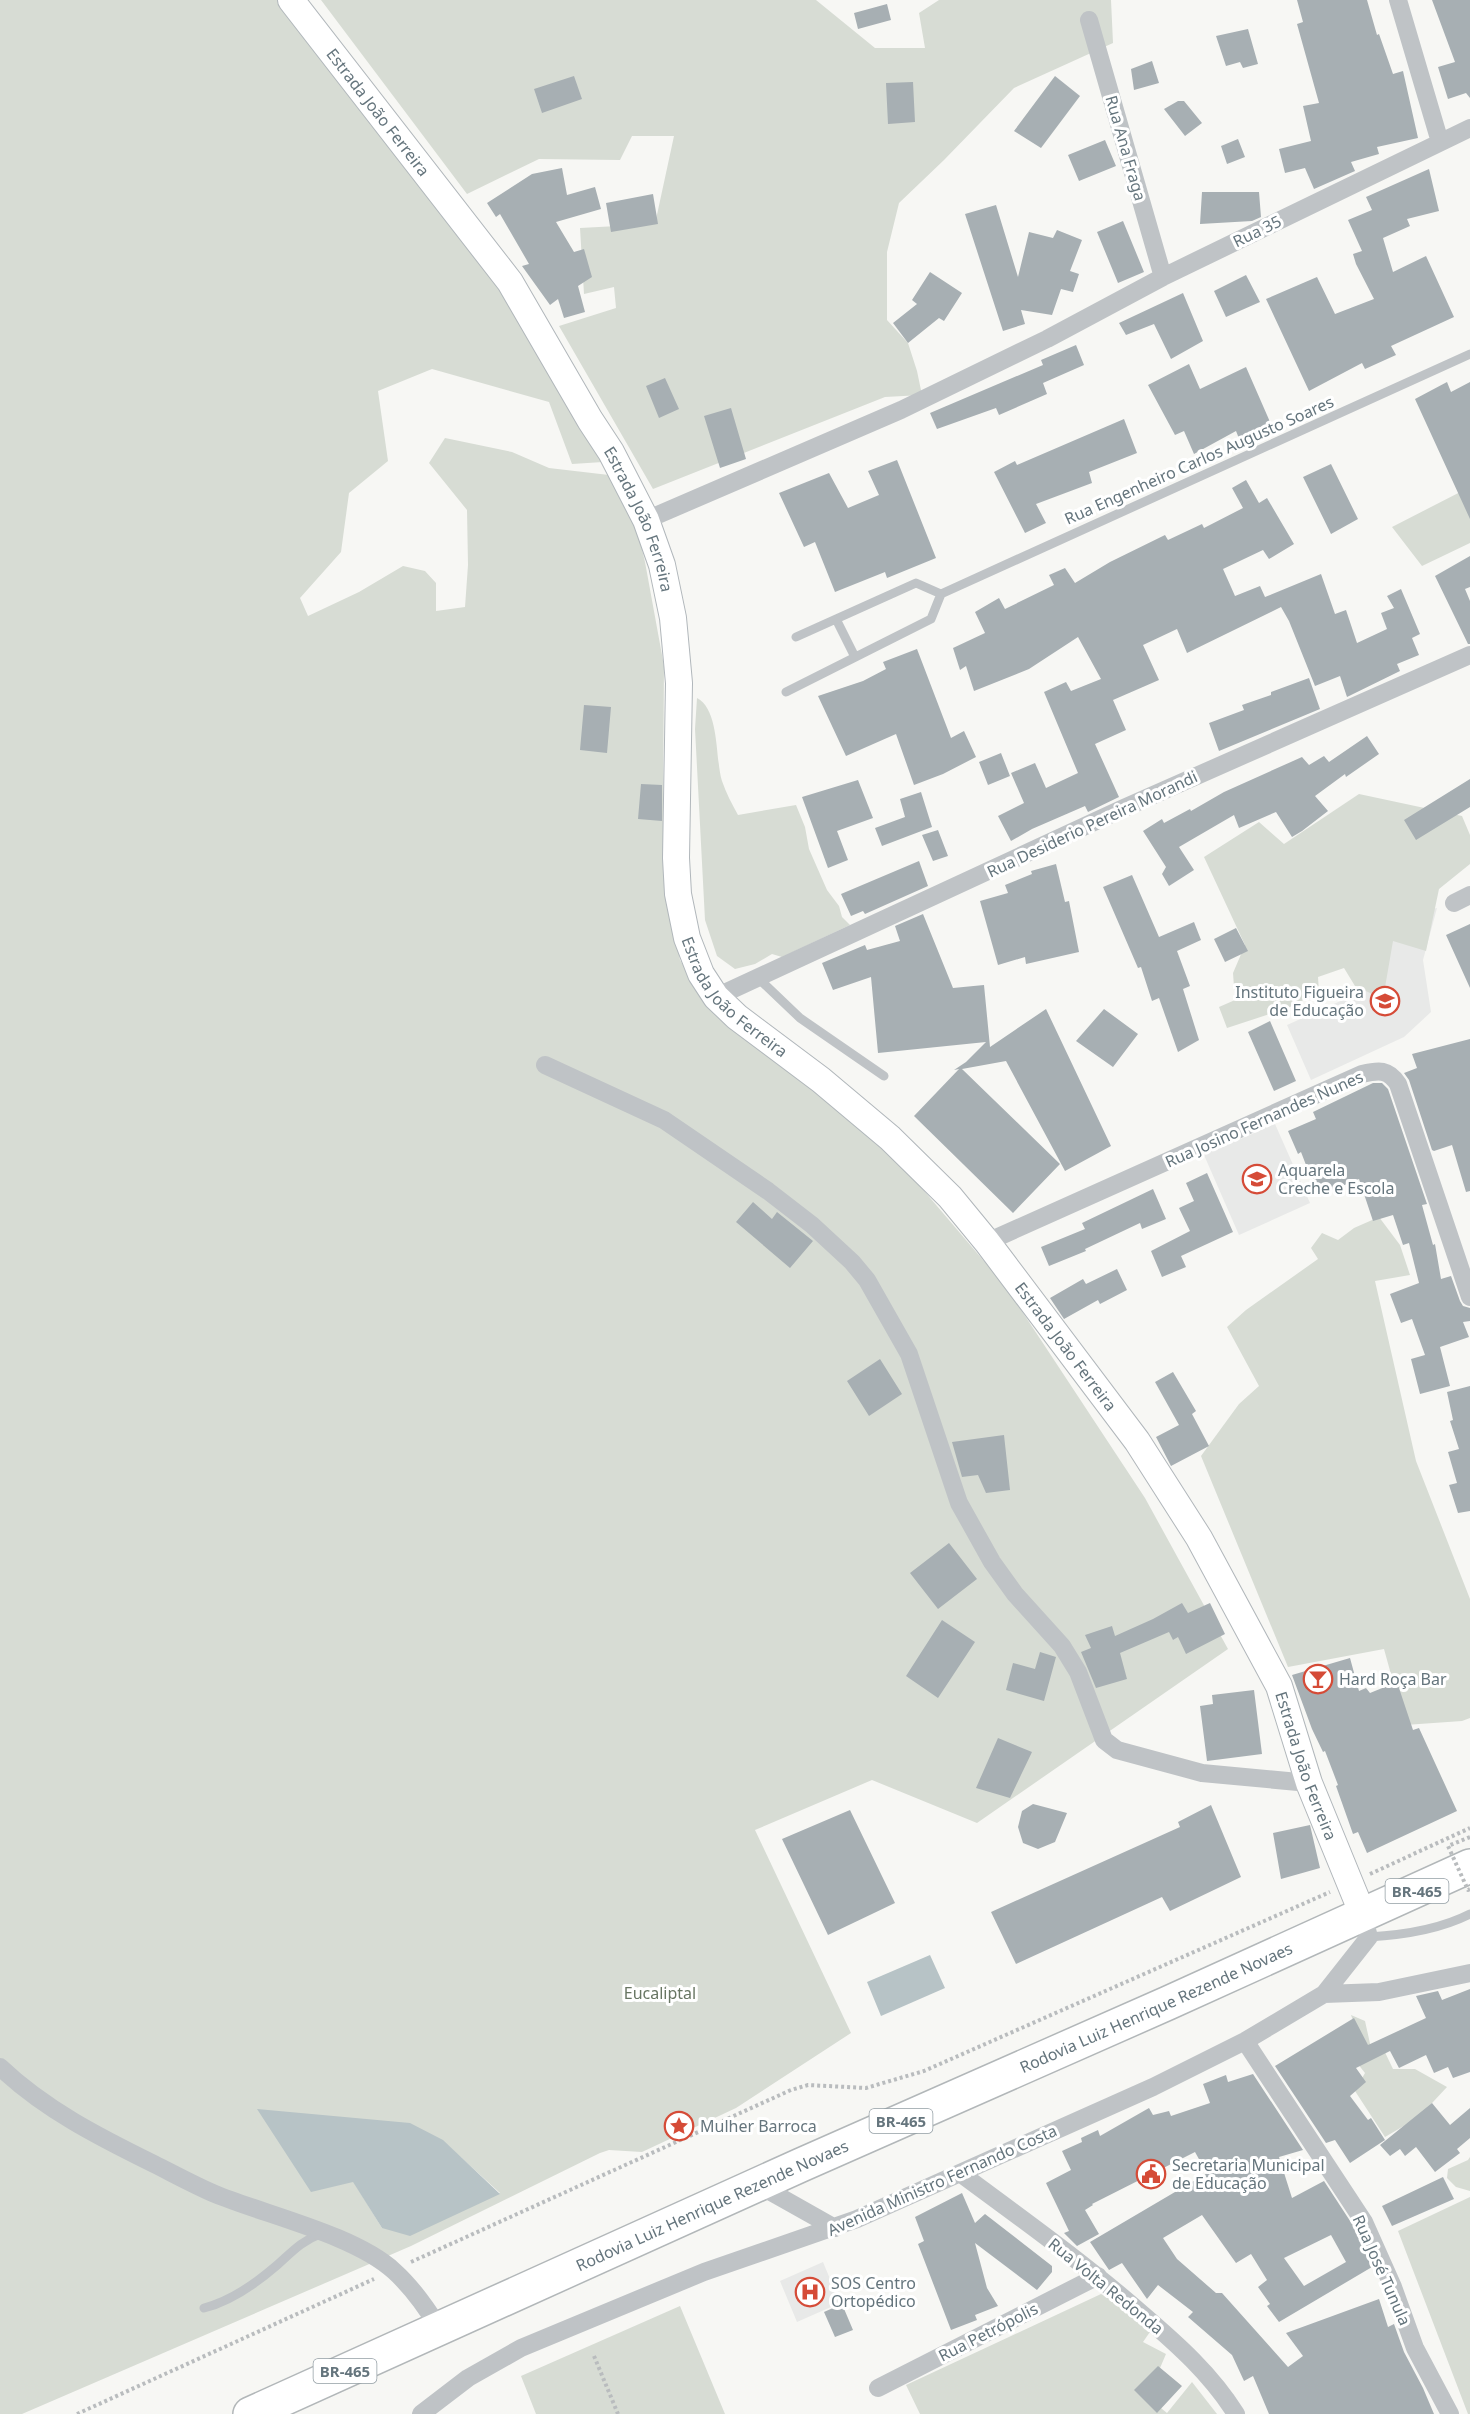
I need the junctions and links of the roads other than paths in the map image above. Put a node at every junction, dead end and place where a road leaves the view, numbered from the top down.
1 (291, 0) edge
2 (1398, 0) edge
3 (1089, 20) dead end
4 (1470, 128) edge
5 (1440, 142) junction
6 (1163, 276) junction
7 (1470, 354) edge
8 (646, 520) junction
9 (941, 594) junction
10 (836, 619) junction
11 (796, 637) dead end
12 (1470, 655) edge
13 (855, 657) junction
14 (786, 692) dead end
15 (758, 978) junction
16 (716, 998) junction
17 (545, 1065) dead end
18 (884, 1076) dead end
19 (987, 1242) junction
20 (1470, 1297) edge
21 (1309, 1783) junction
22 (1470, 1866) edge
23 (1470, 1914) edge
24 (1366, 1926) junction
25 (1470, 1973) edge
26 (1324, 1994) junction
27 (1245, 2041) junction
28 (0, 2067) edge
29 (960, 2173) junction
30 (757, 2184) junction
31 (835, 2228) junction
32 (323, 2233) junction
33 (1098, 2276) junction
34 (204, 2308) dead end
35 (439, 2328) junction
36 (878, 2388) dead end
37 (250, 2414) edge
38 (421, 2414) edge
39 (1236, 2414) edge
40 (1450, 2414) edge

1 - 8 street, Estrada João Ferreira
2 - 5 street
3 - 6 street, Rua Ana Fraga
4 - 5 street, Rua 35
5 - 6 street, Rua 35
6 - 8 street, Rua 35
7 - 9 lane, Rua Engenheiro Carlos Augusto Soares
8 - 16 street, Estrada João Ferreira
9 - 10 lane
9 - 13 lane
10 - 11 lane
10 - 13 lane
12 - 15 street, Rua Desiderio Pereira Morandi
13 - 14 lane
15 - 16 street, Rua Desiderio Pereira Morandi
15 - 18 lane
16 - 19 street, Estrada João Ferreira
17 - 21 street
19 - 20 street, Rua Josino Fernandes Nunes
19 - 21 street, Estrada João Ferreira
21 - 24 street, Estrada João Ferreira
22 - 24 highway, Rodovia Luiz Henrique Rezende Novaes / BR-465
23 - 24 lane
24 - 26 street
24 - 30 highway, Rodovia Luiz Henrique Rezende Novaes / BR-465
25 - 26 street, Avenida Ministro Fernando Costa
26 - 27 street, Avenida Ministro Fernando Costa
27 - 29 street, Avenida Ministro Fernando Costa
27 - 40 street, Rua José Tunula
28 - 32 street
29 - 31 street, Avenida Ministro Fernando Costa
29 - 33 street, Rua Volta Redonda
30 - 31 street
30 - 35 highway, Rodovia Luiz Henrique Rezende Novaes / BR-465
31 - 38 street, Avenida Ministro Fernando Costa
32 - 34 lane
32 - 35 street
33 - 36 street, Rua Petrópolis
33 - 39 street, Rua Volta Redonda
35 - 37 highway, Rodovia Luiz Henrique Rezende Novaes / BR-465

